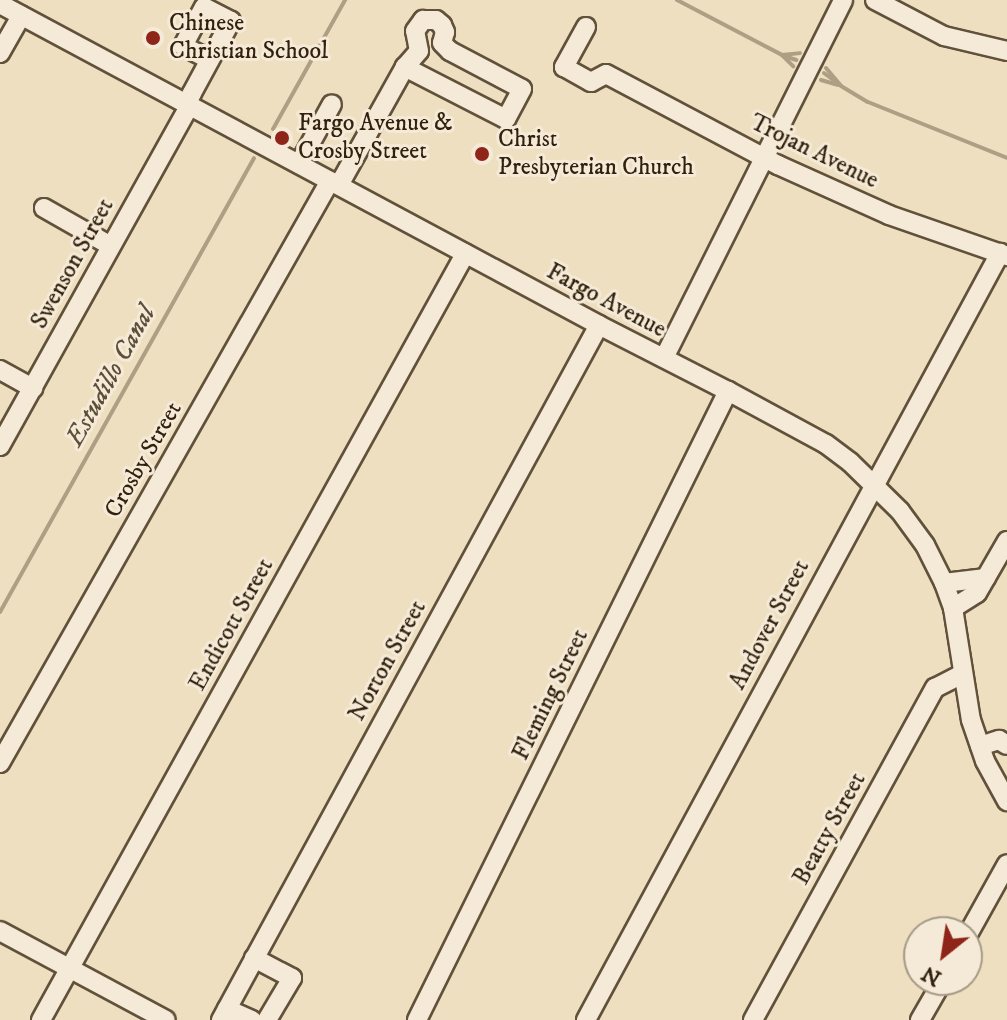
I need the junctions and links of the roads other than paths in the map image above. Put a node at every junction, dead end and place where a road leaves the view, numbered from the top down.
1 (843, 0) edge
2 (875, 0) edge
3 (0, 4) edge
4 (21, 16) junction
5 (586, 27) dead end
6 (419, 51) junction
7 (450, 51) junction
8 (1007, 51) edge
9 (0, 53) edge
10 (210, 60) junction
11 (405, 67) junction
12 (332, 104) dead end
13 (188, 105) junction
14 (766, 158) junction
15 (299, 164) junction
16 (334, 183) junction
17 (44, 208) dead end
18 (109, 245) junction
19 (465, 254) junction
20 (1003, 255) edge
21 (599, 325) junction
22 (664, 358) junction
23 (0, 370) edge
24 (33, 388) junction
25 (728, 391) junction
26 (0, 446) edge
27 (873, 482) junction
28 (1007, 541) edge
29 (986, 578) junction
30 (944, 583) junction
31 (953, 608) junction
32 (962, 674) junction
33 (1007, 745) edge
34 (980, 746) junction
35 (0, 763) edge
36 (1006, 797) edge
37 (1007, 864) edge
38 (978, 916) edge
39 (0, 931) edge
40 (254, 958) junction
41 (69, 968) junction
42 (934, 996) edge
43 (224, 1014) edge
44 (41, 1020) edge
45 (166, 1020) edge
46 (252, 1020) edge
47 (267, 1020) edge
48 (417, 1020) edge
49 (586, 1020) edge
50 (753, 1020) edge
51 (920, 1020) edge

1 - 14 street
2 - 8 street
3 - 4 street, Fargo Avenue
4 - 9 street
4 - 13 street, Fargo Avenue
5 - 14 street, Trojan Avenue
6 - 7 street
6 - 7 street
6 - 11 street, Crosby Street
7 - 11 street
10 - 10 street, Swenson Street
10 - 13 street, Swenson Street
11 - 16 street, Crosby Street
12 - 15 street
13 - 15 street, Fargo Avenue
13 - 18 street, Swenson Street
14 - 20 street, Trojan Avenue
14 - 22 street
15 - 16 street, Fargo Avenue
16 - 19 street, Fargo Avenue
16 - 35 street, Crosby Street
17 - 18 street
18 - 24 street, Swenson Street
19 - 21 street, Fargo Avenue
19 - 41 street, Endicott Street
20 - 27 street, Andover Street
21 - 22 street, Fargo Avenue
21 - 40 street, Norton Street
22 - 25 street, Fargo Avenue
23 - 24 street
24 - 26 street, Swenson Street
25 - 27 street, Fargo Avenue
25 - 48 street, Fleming Street
27 - 30 street, Fargo Avenue
27 - 49 street, Andover Street
28 - 29 street
29 - 30 street
29 - 31 street
30 - 31 street, Fargo Avenue
31 - 32 street, Fargo Avenue
32 - 34 street, Fargo Avenue
32 - 50 street, Beatty Street
33 - 34 street
34 - 36 street, Fargo Avenue
37 - 38 street
39 - 41 street
40 - 43 street, Norton Street
40 - 47 street
41 - 44 street, Endicott Street
41 - 45 street
42 - 51 street
43 - 46 street

